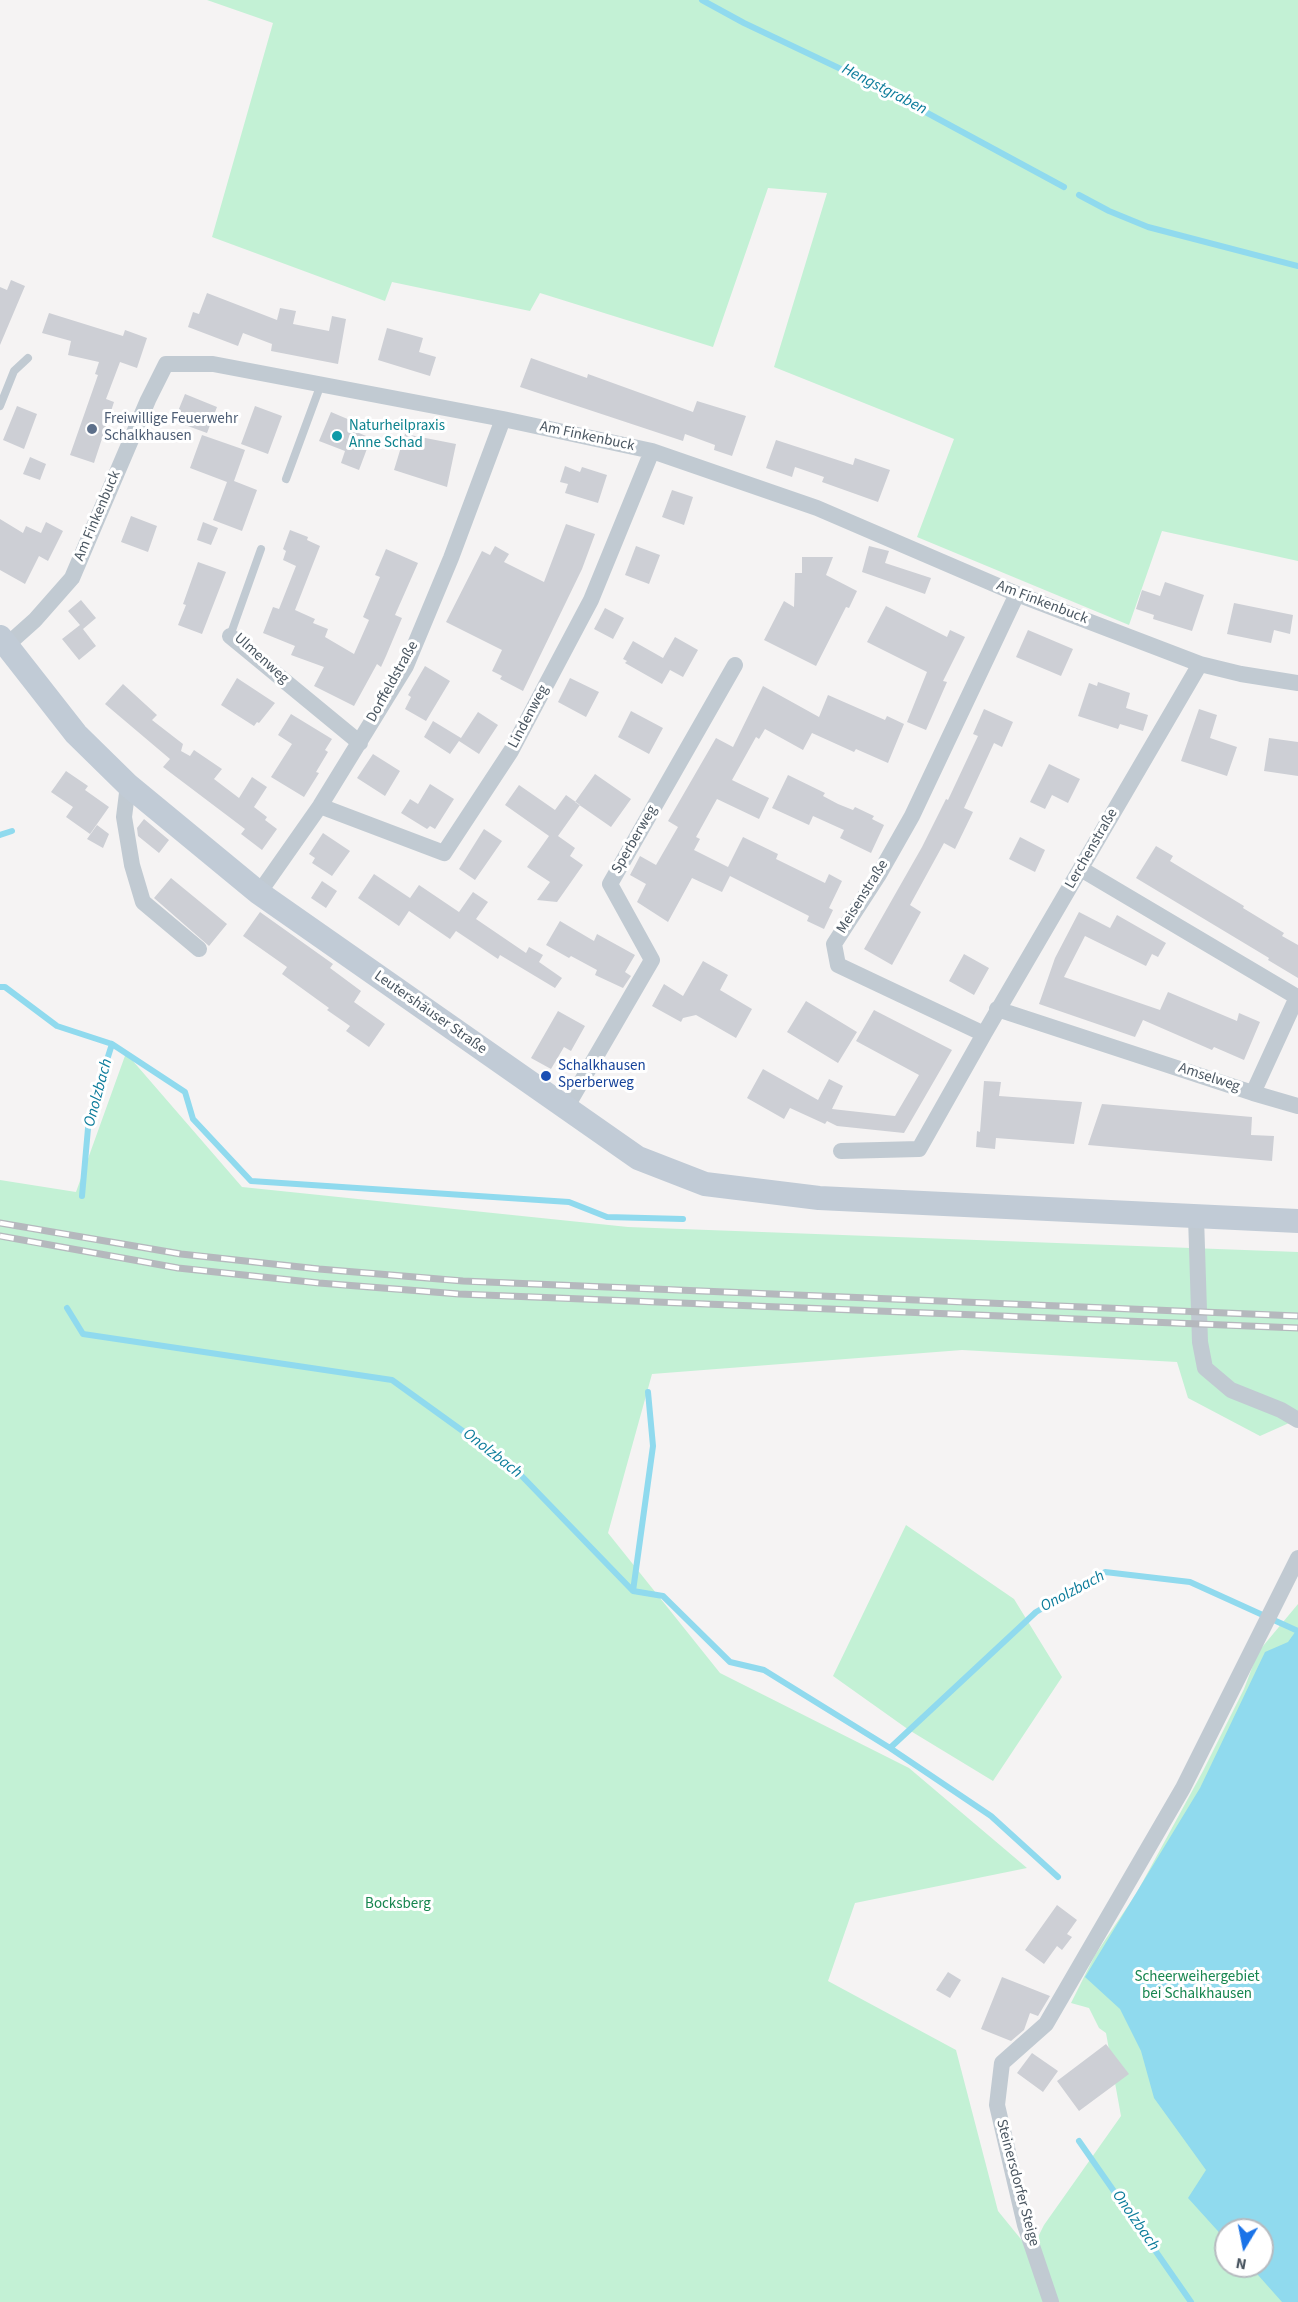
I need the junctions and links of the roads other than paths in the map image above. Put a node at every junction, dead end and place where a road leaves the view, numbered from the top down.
1 (28, 358) dead end
2 (321, 384) junction
3 (0, 406) edge
4 (503, 419) junction
5 (652, 451) junction
6 (286, 479) dead end
7 (261, 549) dead end
8 (1017, 594) junction
9 (230, 636) joint
10 (3, 641) edge
11 (1200, 664) junction
12 (735, 665) dead end
13 (1298, 683) edge
14 (360, 743) junction
15 (128, 785) junction
16 (320, 806) junction
17 (1081, 868) junction
18 (259, 893) junction
19 (199, 948) dead end
20 (997, 1009) junction
21 (984, 1034) junction
22 (1253, 1093) junction
23 (1298, 1106) edge
24 (566, 1108) junction
25 (841, 1151) dead end
26 (1196, 1217) junction
27 (1298, 1221) edge
28 (1290, 1410) edge
29 (1298, 1420) edge
30 (1298, 1558) edge
31 (1051, 2302) edge

1 - 3 lane
2 - 4 street, Am Finkenbuck
2 - 6 lane
2 - 10 street, Am Finkenbuck
4 - 5 street, Am Finkenbuck
4 - 14 street, Dorffeldstraße
5 - 8 street, Am Finkenbuck
5 - 16 street, Lindenweg
7 - 9 lane, Ulmenweg
8 - 11 street, Am Finkenbuck
8 - 21 street, Meisenstraße
9 - 14 street, Ulmenweg
10 - 15 main road, Leutershäuser Straße
11 - 13 street, Am Finkenbuck
11 - 17 street, Lerchenstraße
12 - 24 street, Sperberweg
14 - 16 street, Dorffeldstraße
15 - 18 main road, Leutershäuser Straße
15 - 19 street
16 - 18 street, Dorffeldstraße
17 - 20 street, Lerchenstraße
17 - 22 street, Amselweg
18 - 24 main road, Leutershäuser Straße
20 - 21 street, Lerchenstraße
20 - 22 street, Amselweg
21 - 25 street
22 - 23 street
24 - 26 main road, Leutershäuser Straße
26 - 27 main road, Leutershäuser Straße
26 - 28 street
28 - 29 street
30 - 31 street, Steinersdorfer Steige

